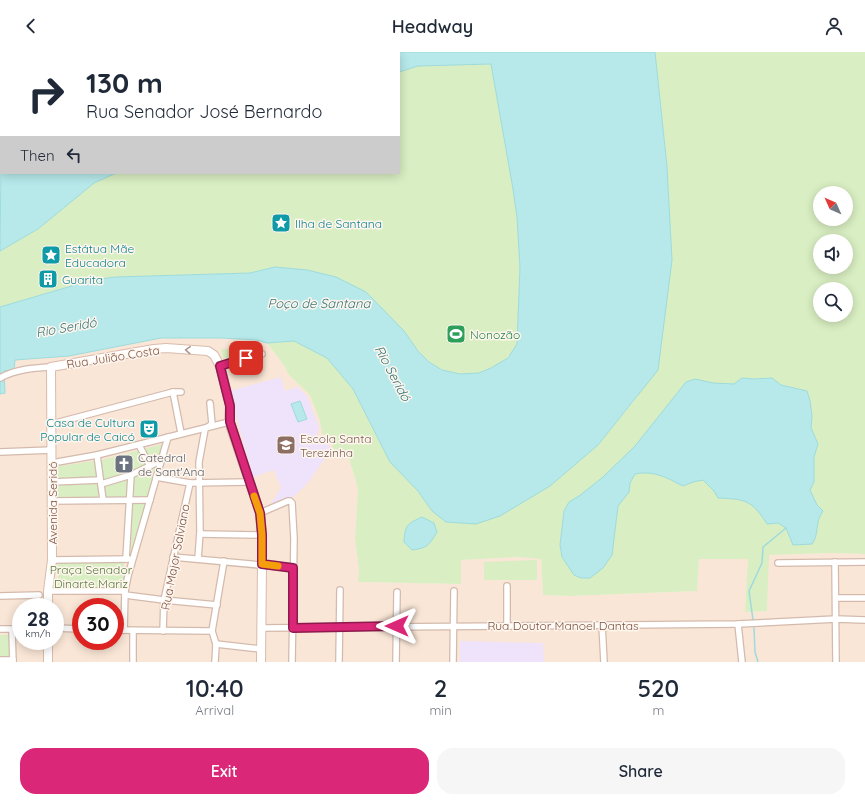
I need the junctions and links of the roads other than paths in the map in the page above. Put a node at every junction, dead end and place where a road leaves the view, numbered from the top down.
1 (262, 354) dead end
2 (220, 366) junction
3 (51, 367) junction
4 (0, 378) edge
5 (173, 392) junction
6 (181, 392) dead end
7 (210, 403) dead end
8 (230, 422) junction
9 (53, 423) junction
10 (205, 429) junction
11 (181, 433) junction
12 (168, 437) junction
13 (139, 445) junction
14 (52, 450) junction
15 (0, 452) edge
16 (97, 455) junction
17 (162, 460) junction
18 (52, 464) junction
19 (150, 466) junction
20 (131, 475) junction
21 (156, 477) junction
22 (52, 482) junction
23 (101, 482) junction
24 (249, 482) junction
25 (190, 483) junction
26 (199, 483) junction
27 (103, 500) junction
28 (150, 500) junction
29 (52, 501) junction
30 (130, 501) junction
31 (260, 513) junction
32 (200, 534) junction
33 (262, 535) junction
34 (173, 557) junction
35 (126, 559) junction
36 (133, 559) junction
37 (198, 559) junction
38 (52, 560) junction
39 (224, 561) junction
40 (835, 562) junction
41 (865, 562) edge
42 (778, 563) dead end
43 (262, 564) junction
44 (293, 568) junction
45 (507, 586) dead end
46 (340, 590) dead end
47 (48, 591) junction
48 (454, 591) dead end
49 (397, 592) dead end
50 (125, 593) junction
51 (39, 595) dead end
52 (0, 596) edge
53 (48, 598) edge
54 (836, 598) junction
55 (865, 598) edge
56 (164, 600) junction
57 (217, 605) junction
58 (836, 620) junction
59 (865, 620) edge
60 (602, 624) junction
61 (738, 624) junction
62 (507, 625) junction
63 (397, 626) junction
64 (454, 626) junction
65 (339, 627) junction
66 (261, 628) junction
67 (293, 628) junction
68 (0, 629) edge
69 (12, 630) edge
70 (124, 630) joint
71 (133, 631) junction
72 (163, 631) junction
73 (212, 631) junction
74 (216, 644) junction
75 (261, 649) junction
76 (13, 650) edge
77 (48, 650) edge
78 (0, 660) edge
79 (13, 661) edge
80 (48, 662) edge
81 (133, 662) edge
82 (215, 662) edge
83 (261, 662) edge
84 (292, 662) edge
85 (339, 662) edge
86 (396, 662) edge
87 (453, 662) edge
88 (604, 662) edge
89 (742, 662) edge
90 (836, 662) edge

1 - 2 street
2 -> 3 main road, Rua Julião Costa
2 - 8 main road
3 - 4 street
3 - 9 main road, Avenida Seridó
5 - 6 street
5 - 9 street
5 - 11 street
7 - 10 street
8 - 10 street
8 - 24 main road
9 - 14 main road, Avenida Seridó
10 - 11 street
10 - 26 street
11 - 12 street
12 - 13 street
12 - 17 street
13 - 16 street
13 - 19 street
14 - 15 street
14 - 18 main road, Avenida Seridó
16 - 18 street
16 - 23 street
17 - 19 street
17 - 21 street
18 - 22 main road, Avenida Seridó
19 - 20 street
20 - 23 street
20 - 30 street
21 - 25 street
21 - 28 street
22 - 23 street
22 - 29 main road, Avenida Seridó
23 - 27 street
24 - 26 street
24 - 31 main road
25 - 26 street
25 - 34 street, Rua Major Salviano
26 - 32 street
27 - 29 street
27 - 30 street
28 - 30 street
28 - 36 street
29 - 38 main road, Avenida Seridó
30 - 35 street
31 - 33 main road
31 - 44 street
32 - 33 street
32 - 37 street
33 - 43 main road
34 - 37 street
34 - 56 street, Rua Major Salviano
35 - 36 street
35 - 38 street
36 - 50 street
37 - 39 street
38 - 47 main road, Avenida Seridó
39 - 43 street
39 - 57 street
40 - 41 street
40 - 42 street
40 - 54 street
43 - 44 street
43 - 66 main road
44 - 67 street
45 - 62 street
46 - 65 street
47 - 50 street
47 - 53 main road, Avenida Seridó
48 - 64 street
49 - 63 street
50 - 56 street
50 - 70 street
51 - 52 street
54 - 55 street
54 - 58 street
56 - 57 street
56 - 72 street, Rua Major Salviano
57 - 73 street
58 - 59 street, Rua Doutor Manoel Dantas
58 - 61 street, Rua Doutor Manoel Dantas
58 - 90 street
60 - 61 street, Rua Doutor Manoel Dantas
60 - 62 street, Rua Doutor Manoel Dantas
60 - 88 street
61 - 89 street
62 - 64 street, Rua Doutor Manoel Dantas
63 - 64 street, Rua Doutor Manoel Dantas
63 - 65 street, Rua Doutor Manoel Dantas
63 - 86 street
64 - 87 street
65 - 67 street, Rua Doutor Manoel Dantas
65 - 85 street
66 - 67 street, Rua Doutor Manoel Dantas
66 - 75 main road
67 - 84 street
68 - 69 street
70 - 71 street
71 - 72 street
71 - 81 street
72 - 73 street
73 - 74 street
74 - 75 street
74 - 82 street
75 - 83 main road
76 - 79 street
77 - 80 main road
78 - 79 street

